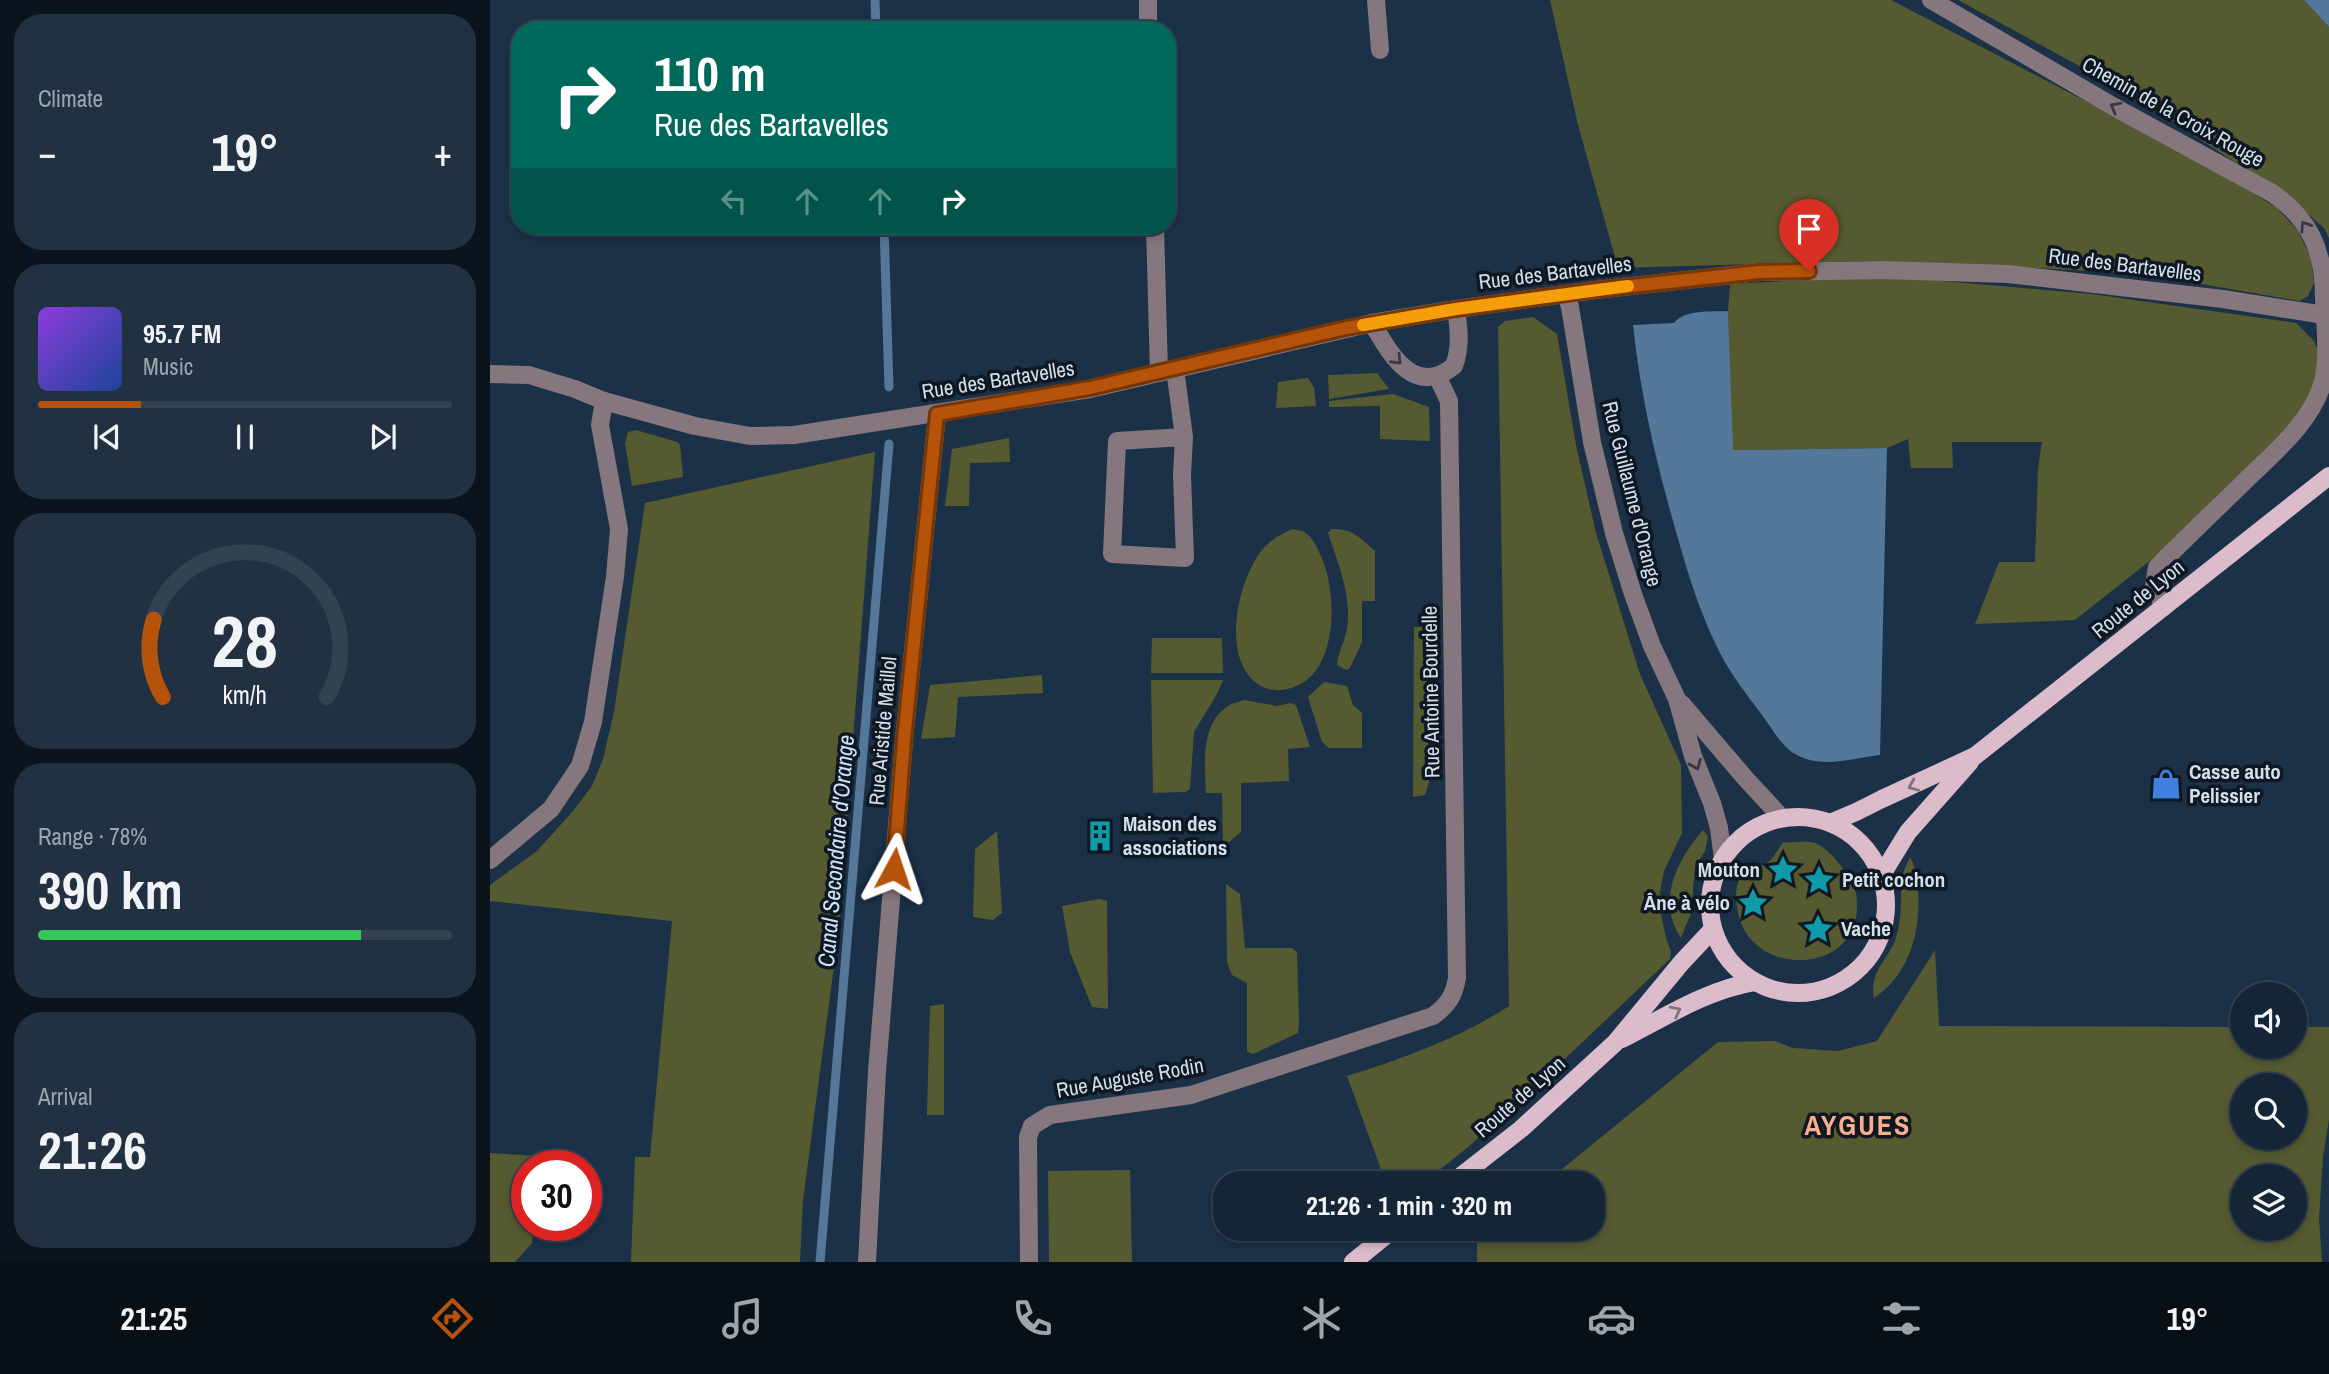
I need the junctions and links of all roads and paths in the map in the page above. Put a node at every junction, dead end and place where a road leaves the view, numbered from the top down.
1 (1147, 0) edge
2 (1376, 0) edge
3 (1931, 0) edge
4 (1148, 21) edge
5 (1380, 50) dead end
6 (1156, 235) edge
7 (1566, 294) junction
8 (1456, 309) junction
9 (2325, 315) junction
10 (1372, 323) junction
11 (1167, 371) junction
12 (490, 374) edge
13 (1437, 376) junction
14 (604, 401) junction
15 (937, 414) junction
16 (1184, 437) junction
17 (2329, 476) edge
18 (2164, 607) junction
19 (1677, 699) junction
20 (1975, 756) junction
21 (1782, 818) junction
22 (1829, 823) junction
23 (1723, 859) junction
24 (490, 860) edge
25 (1881, 876) junction
26 (1713, 929) junction
27 (1754, 982) junction
28 (1446, 1007) joint
29 (1615, 1043) junction
30 (1467, 1171) edge
31 (1379, 1241) edge
32 (867, 1262) edge
33 (1029, 1262) edge
34 (1353, 1262) edge

1 - 4 street
2 - 5 street
9 -> 3 street, Chemin de la Croix Rouge
6 - 11 street
7 - 8 street, Rue des Bartavelles
7 - 9 street, Rue des Bartavelles
7 - 19 street, Rue Guillaume d'Orange
8 - 10 street, Rue des Bartavelles
8 - 13 street
9 - 18 street
10 - 11 street, Rue des Bartavelles
10 -> 13 street
11 - 15 street, Rue des Bartavelles
11 - 16 street
12 - 14 street, Rue des Bartavelles
13 - 28 street, Rue Antoine Bourdelle
14 - 15 street, Rue des Bartavelles
14 - 24 street
15 - 32 street, Rue Aristide Maillol
16 - 16 street
17 - 18 main road, Route de Lyon
18 - 20 main road, Route de Lyon
19 - 21 street, Rue Guillaume d'Orange
19 -> 23 street, Rue Guillaume d'Orange
20 -> 22 main road, Route de Lyon
20 - 25 main road, Route de Lyon
21 - 22 main road
21 - 23 main road
22 - 25 main road
23 - 26 main road
25 - 27 main road
26 - 27 main road
26 - 29 main road, Route de Lyon
29 -> 27 main road, Route de Lyon
28 - 33 street, Rue Auguste Rodin
29 - 30 main road, Route de Lyon
31 - 34 main road

